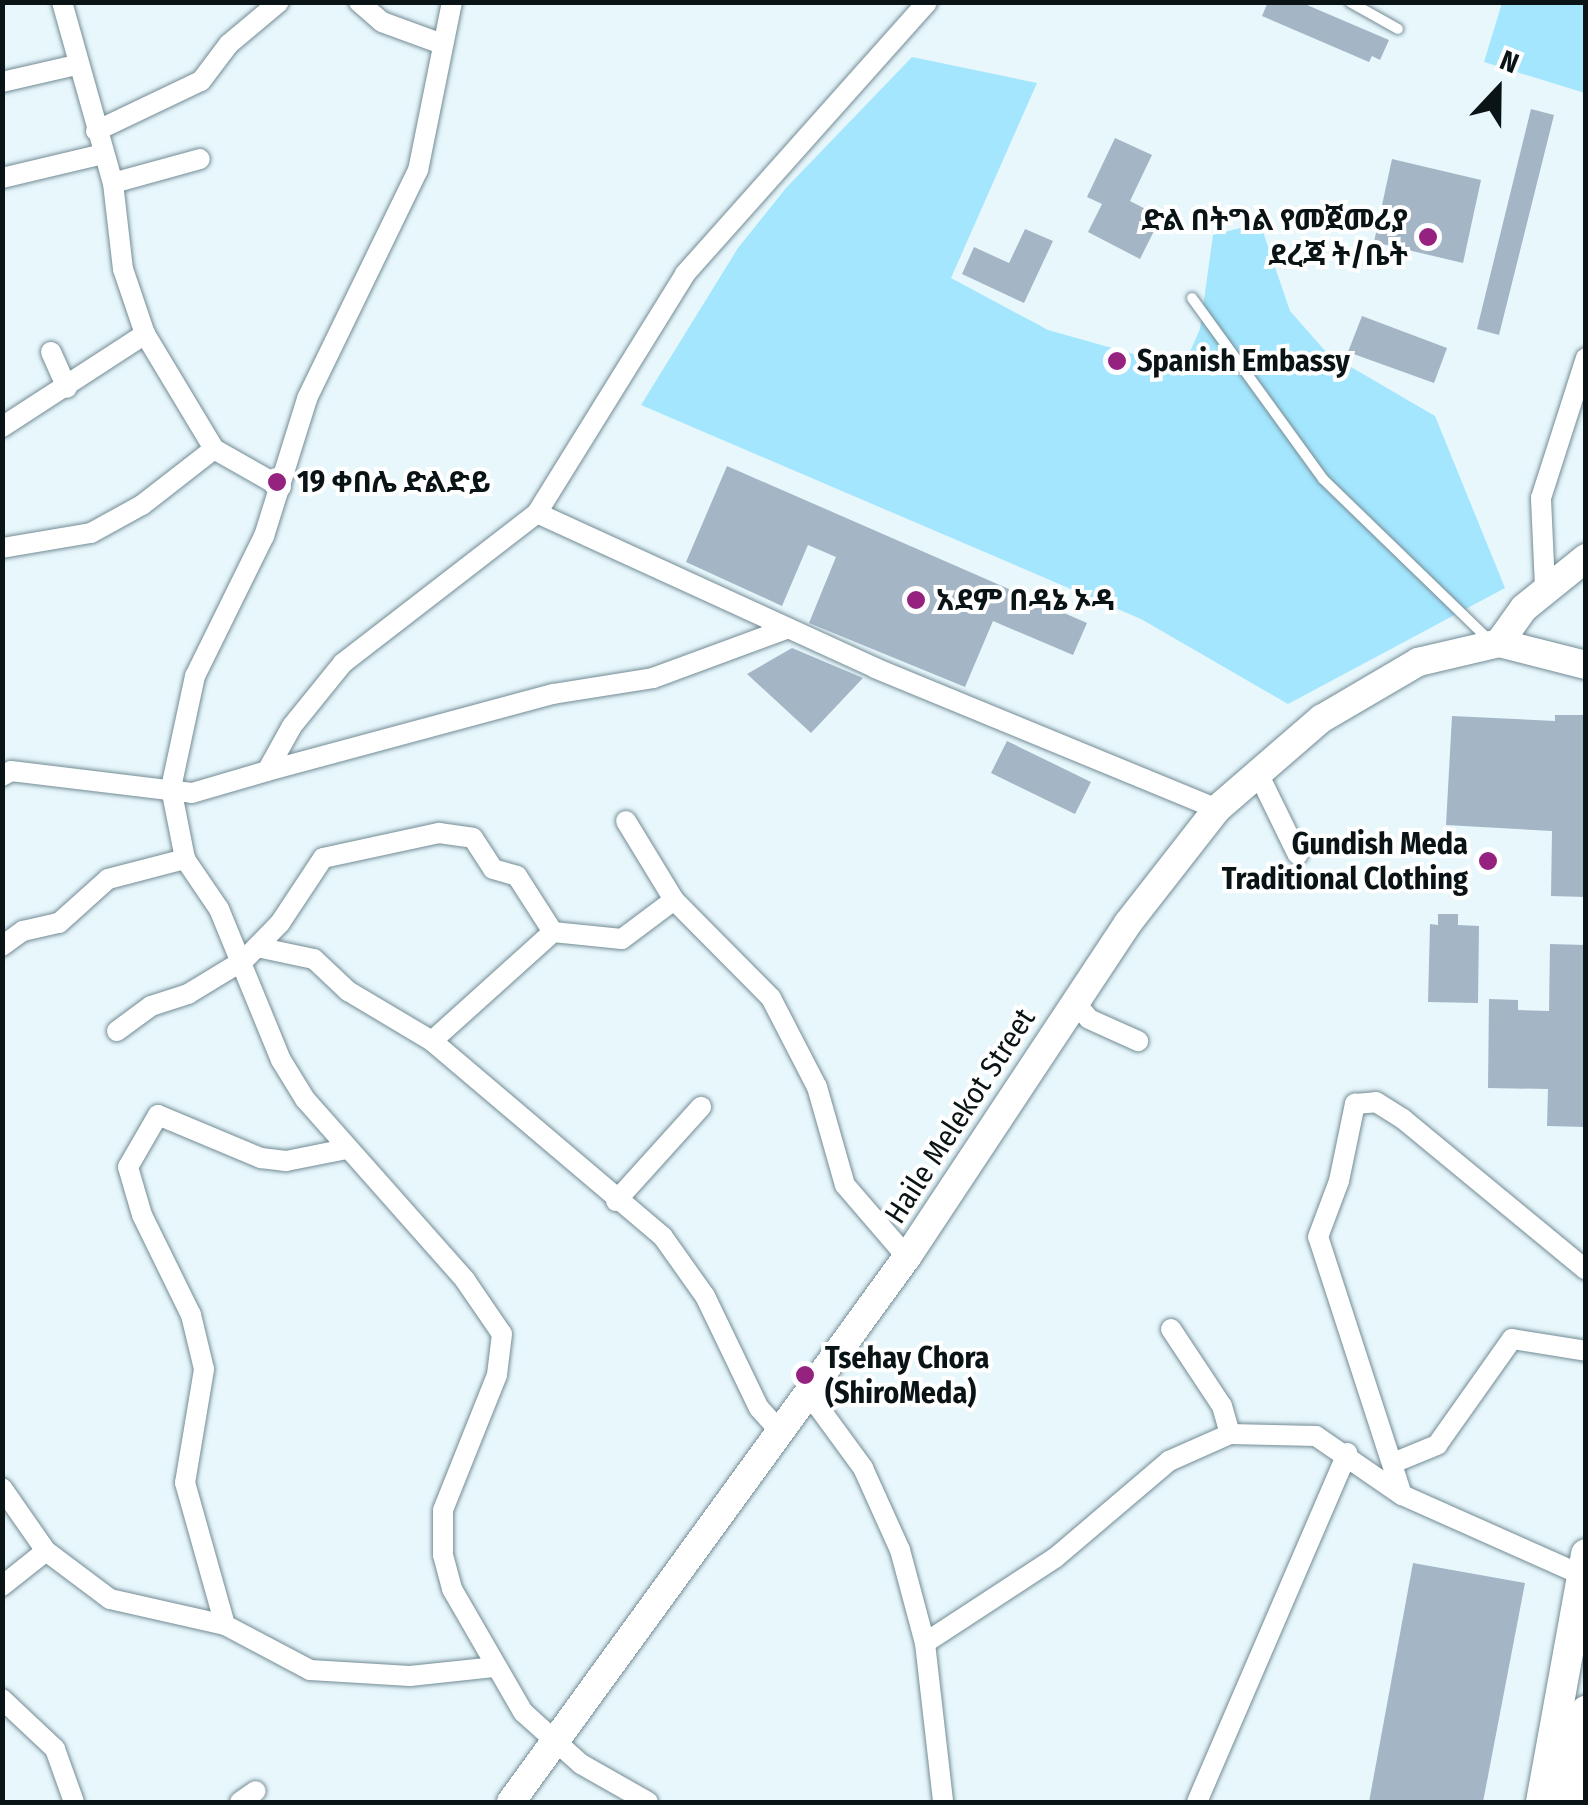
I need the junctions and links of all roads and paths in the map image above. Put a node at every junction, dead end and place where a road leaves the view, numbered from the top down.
1 (62, 2) edge
2 (279, 2) edge
3 (359, 2) edge
4 (452, 2) edge
5 (927, 2) edge
6 (1350, 2) edge
7 (1398, 29) dead end
8 (442, 44) junction
9 (76, 65) junction
10 (2, 82) edge
11 (96, 131) junction
12 (102, 154) junction
13 (200, 159) dead end
14 (2, 178) edge
15 (113, 184) junction
16 (1192, 298) dead end
17 (145, 334) junction
18 (51, 352) dead end
19 (1586, 358) edge
20 (66, 388) junction
21 (2, 427) edge
22 (214, 449) junction
23 (282, 486) junction
24 (537, 513) junction
25 (2, 548) edge
26 (1586, 558) edge
27 (1545, 587) junction
28 (786, 629) junction
29 (1496, 644) junction
30 (1586, 665) edge
31 (267, 771) junction
32 (1257, 771) junction
33 (2, 776) edge
34 (171, 788) junction
35 (1217, 808) junction
36 (626, 821) dead end
37 (1298, 855) dead end
38 (185, 859) junction
39 (674, 900) junction
40 (553, 932) junction
41 (2, 946) edge
42 (250, 953) junction
43 (1074, 1001) junction
44 (117, 1031) dead end
45 (1138, 1040) dead end
46 (432, 1042) junction
47 (701, 1107) dead end
48 (346, 1149) junction
49 (616, 1201) junction
50 (906, 1257) junction
51 (1586, 1270) edge
52 (1171, 1329) dead end
53 (1586, 1350) edge
54 (806, 1390) junction
55 (777, 1428) junction
56 (1230, 1434) junction
57 (1347, 1453) junction
58 (1393, 1464) junction
59 (2, 1488) edge
60 (1402, 1496) junction
61 (46, 1551) junction
62 (1584, 1564) edge
63 (2, 1586) edge
64 (225, 1625) junction
65 (924, 1642) junction
66 (494, 1667) junction
67 (2, 1700) edge
68 (1586, 1711) edge
69 (554, 1744) junction
70 (74, 1802) edge
71 (511, 1802) edge
72 (648, 1802) edge
73 (943, 1802) edge
74 (1197, 1802) edge
75 (1541, 1802) edge
76 (1569, 1802) edge

1 - 9 street
2 - 11 street
3 - 8 street
4 - 8 street
5 - 24 street
6 - 7 lane
8 - 23 street
9 - 10 street
9 - 11 street
11 - 12 street
12 - 14 street
12 - 15 street
13 - 15 street
15 - 17 street
16 - 29 lane
17 - 20 street
17 - 22 street
18 - 20 street
19 - 27 street
20 - 21 street
22 - 23 street
22 - 25 street
23 - 34 street
24 - 28 street
24 - 31 street
26 - 27 main road
27 - 29 main road
28 - 31 street
28 - 35 street
29 - 30 main road, Haile Melekot Street
29 - 32 main road, Haile Melekot Street
31 - 34 street
32 - 35 main road, Haile Melekot Street
32 - 37 street
33 - 34 street
34 - 38 street
35 - 43 main road, Haile Melekot Street
36 - 39 street
38 - 41 street
38 - 42 street
39 - 40 street
39 - 50 street
40 - 42 street
40 - 46 street
42 - 44 street
42 - 46 street
42 - 48 street
43 - 45 street
43 - 50 main road, Haile Melekot Street
46 - 49 street
47 - 49 street
48 - 64 street
48 - 66 street
49 - 55 street
50 - 54 main road, Haile Melekot Street
51 - 58 street
52 - 56 street
53 - 58 street
54 - 55 main road, Haile Melekot Street
54 - 65 street
55 - 69 main road, Haile Melekot Street
56 - 57 street
56 - 65 street
57 - 60 street
57 - 74 street
58 - 60 street
59 - 61 street
60 - 62 street
61 - 63 street
61 - 64 street
62 - 75 main road
64 - 66 street
65 - 73 street
66 - 69 street
67 - 70 street
68 - 76 main road
69 - 71 main road, Haile Melekot Street
69 - 72 street

